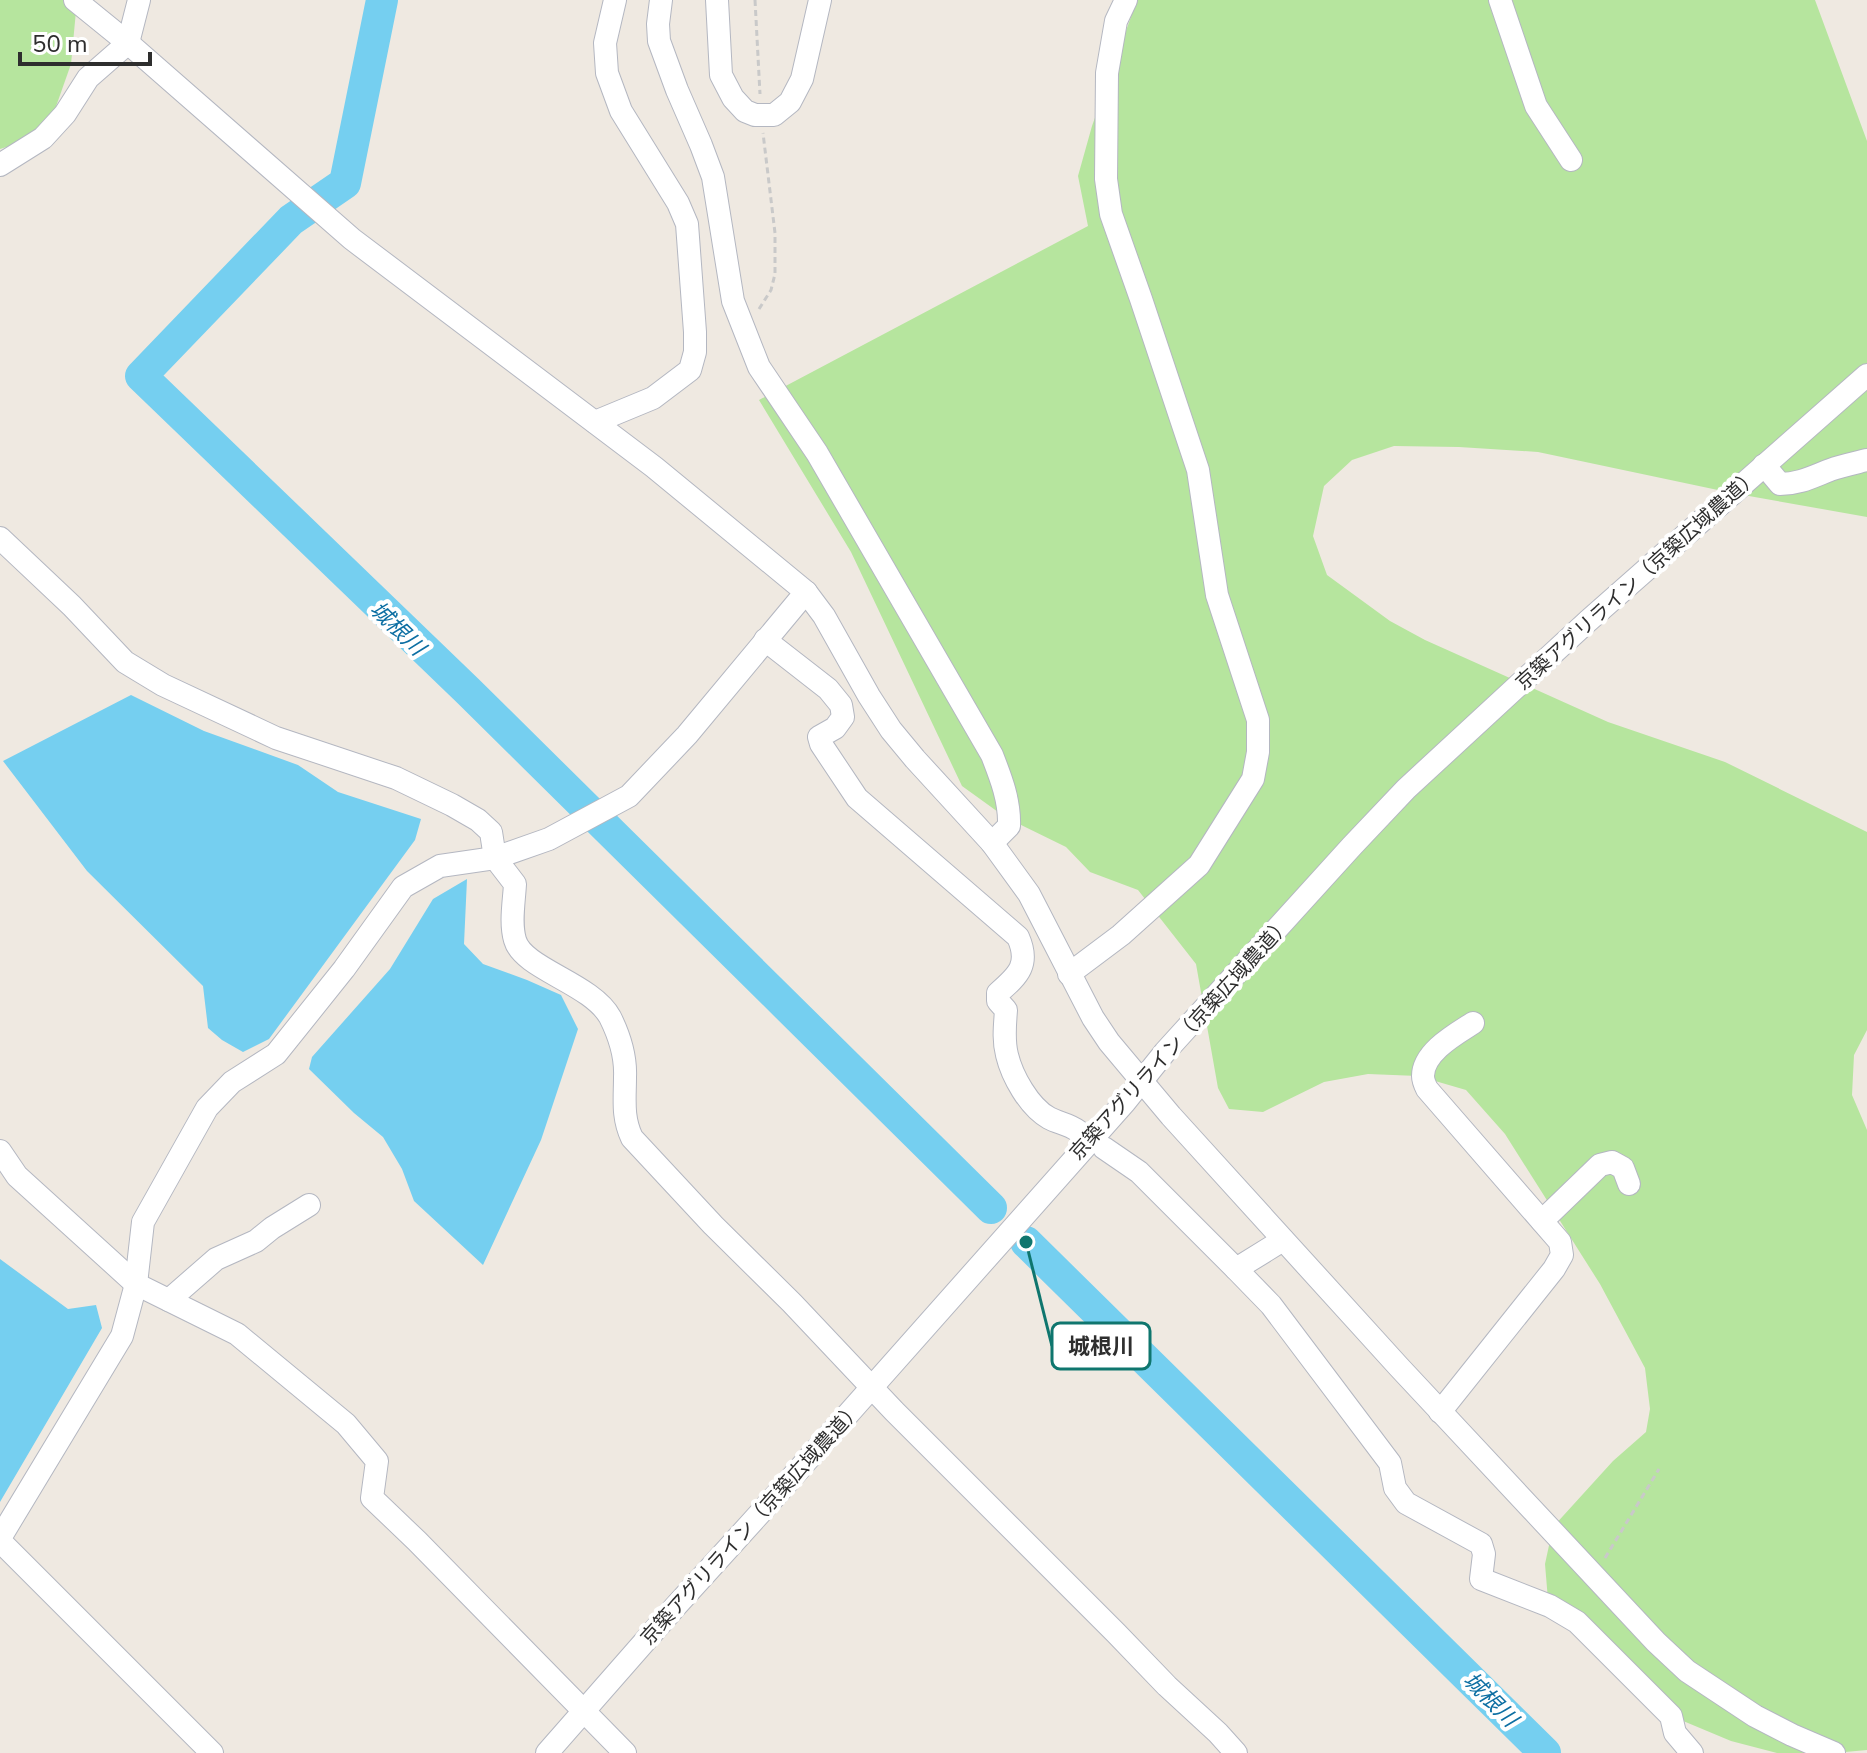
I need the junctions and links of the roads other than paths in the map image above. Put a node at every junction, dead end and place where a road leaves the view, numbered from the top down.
1 (75, 0) edge
2 (139, 0) edge
3 (615, 0) edge
4 (661, 0) edge
5 (717, 0) edge
6 (820, 0) edge
7 (1126, 0) edge
8 (1500, 0) edge
9 (128, 43) junction
10 (1571, 160) dead end
11 (0, 165) edge
12 (1867, 375) edge
13 (595, 422) junction
14 (1867, 460) edge
15 (1764, 465) junction
16 (0, 538) edge
17 (806, 592) junction
18 (765, 640) junction
19 (992, 843) junction
20 (495, 858) junction
21 (1069, 974) junction
22 (1473, 1023) dead end
23 (1142, 1080) junction
24 (1078, 1131) dead end
25 (1104, 1148) dead end
26 (0, 1151) edge
27 (1629, 1184) dead end
28 (309, 1205) dead end
29 (1542, 1221) junction
30 (1283, 1240) junction
31 (1236, 1269) junction
32 (136, 1284) junction
33 (169, 1300) junction
34 (872, 1387) junction
35 (1440, 1412) junction
36 (0, 1539) edge
37 (582, 1711) junction
38 (212, 1753) edge
39 (547, 1753) edge
40 (625, 1753) edge
41 (1236, 1753) edge
42 (1692, 1753) edge
43 (1834, 1753) edge

1 - 9 street
2 - 9 street
3 - 13 street
4 - 19 street
5 - 6 street
7 - 21 street
8 - 10 street
9 - 11 street
9 - 13 street
12 - 15 street, 京築アグリライン（京築広域農道）
13 - 17 street
14 - 15 street
15 - 23 street, 京築アグリライン（京築広域農道）
16 - 20 street
17 - 18 street
17 - 19 street
18 - 20 street
18 - 24 street
19 - 21 street
20 - 32 street
20 - 34 street
21 - 23 street
22 - 29 street
23 - 30 street
23 - 34 street, 京築アグリライン（京築広域農道）
25 - 31 street
26 - 32 street
27 - 29 street
28 - 33 street
29 - 35 street
30 - 31 street
30 - 35 street
31 - 42 street
32 - 33 street
32 - 36 street
33 - 37 street
34 - 37 street, 京築アグリライン（京築広域農道）
34 - 41 street
35 - 43 street
36 - 38 street
37 - 39 street, 京築アグリライン（京築広域農道）
37 - 40 street

